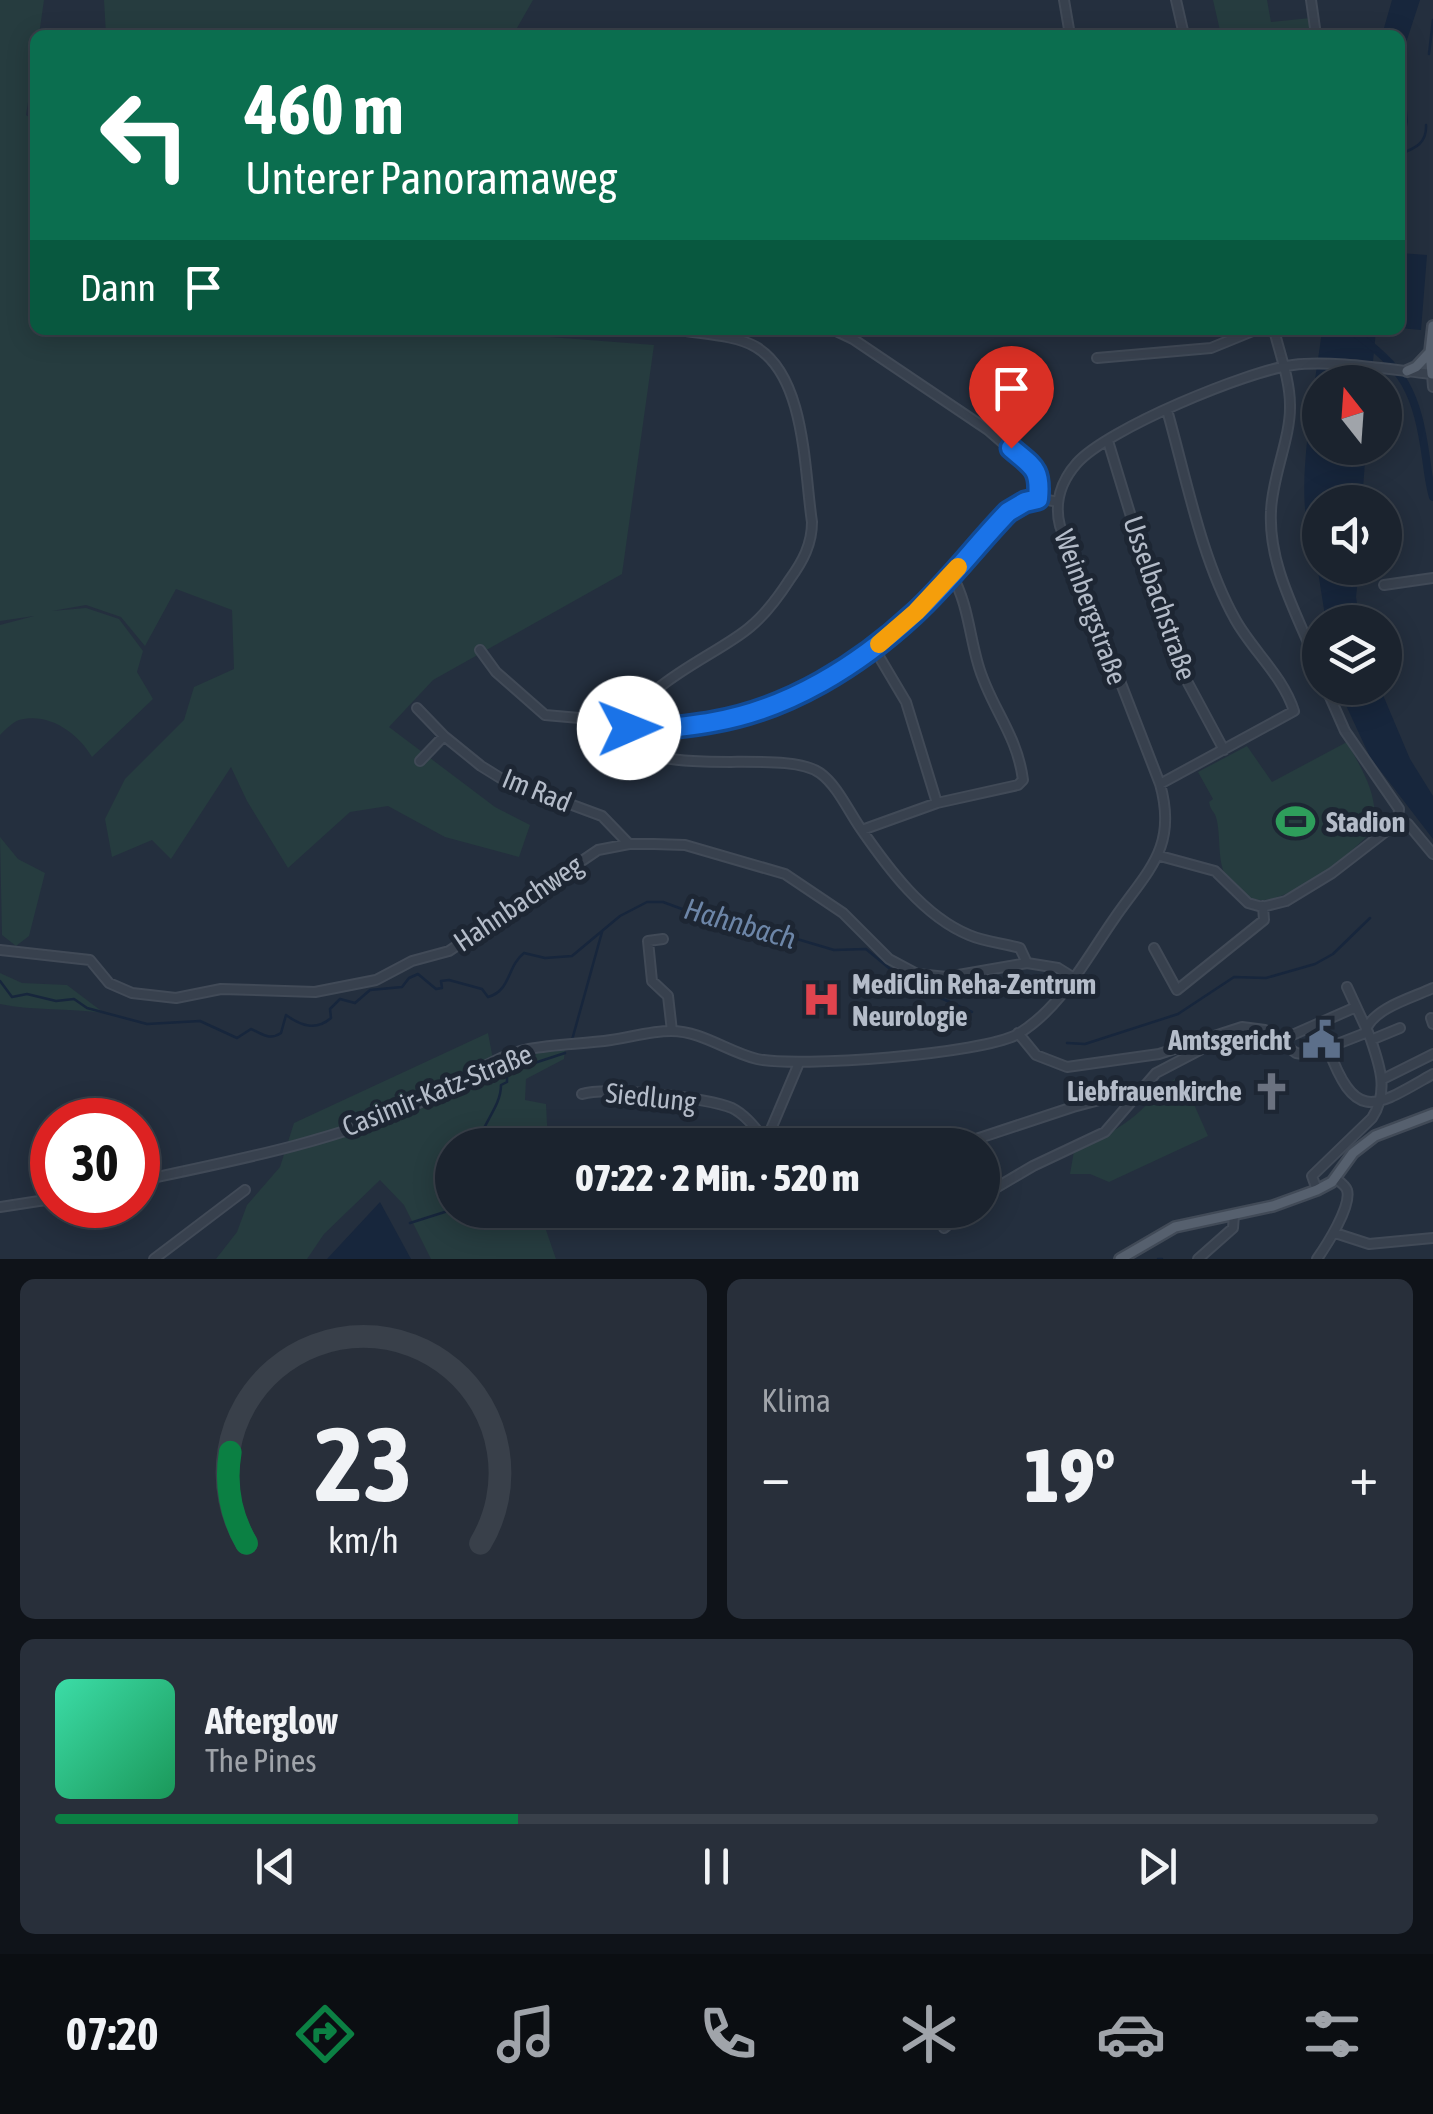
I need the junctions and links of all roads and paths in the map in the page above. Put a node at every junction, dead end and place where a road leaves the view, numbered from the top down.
1 (1064, 0) edge
2 (1176, 0) edge
3 (1311, 0) edge
4 (1069, 30) edge
5 (1183, 30) edge
6 (1315, 30) edge
7 (1433, 326) edge
8 (706, 335) edge
9 (846, 335) edge
10 (1234, 335) edge
11 (1275, 335) edge
12 (1432, 357) edge
13 (1097, 358) dead end
14 (1283, 366) junction
15 (1406, 371) junction
16 (1432, 374) edge
17 (1433, 387) edge
18 (1167, 410) junction
19 (1108, 441) junction
20 (1038, 499) junction
21 (1058, 502) junction
22 (952, 574) junction
23 (1433, 578) edge
24 (1402, 582) edge
25 (1302, 630) edge
26 (874, 648) junction
27 (480, 650) dead end
28 (1334, 705) edge
29 (417, 708) dead end
30 (629, 732) junction
31 (444, 736) junction
32 (1224, 750) junction
33 (420, 761) dead end
34 (1160, 784) junction
35 (938, 803) junction
36 (1398, 822) junction
37 (862, 830) junction
38 (629, 844) junction
39 (1433, 854) edge
40 (1160, 856) junction
41 (1263, 906) junction
42 (663, 939) dead end
43 (1154, 948) dead end
44 (0, 950) edge
45 (1027, 963) junction
46 (1074, 978) junction
47 (1347, 987) dead end
48 (1433, 988) edge
49 (1356, 1007) junction
50 (1400, 1028) dead end
51 (672, 1031) junction
52 (1018, 1034) junction
53 (1368, 1034) junction
54 (1204, 1040) junction
55 (1281, 1040) junction
56 (979, 1048) joint
57 (1328, 1048) junction
58 (1433, 1054) edge
59 (799, 1063) junction
60 (1433, 1074) edge
61 (1383, 1079) junction
62 (1141, 1089) junction
63 (582, 1094) dead end
64 (1380, 1104) junction
65 (1433, 1114) edge
66 (753, 1128) edge
67 (773, 1128) edge
68 (1000, 1131) edge
69 (160, 1176) edge
70 (1335, 1178) junction
71 (1000, 1185) edge
72 (245, 1190) dead end
73 (1318, 1190) junction
74 (30, 1202) edge
75 (0, 1207) edge
76 (1234, 1215) junction
77 (1334, 1233) junction
78 (1433, 1238) edge
79 (154, 1259) edge
80 (1120, 1259) edge
81 (1198, 1259) edge
82 (1317, 1259) edge

1 - 4 street
2 - 5 street
3 - 6 street
7 - 12 main road
8 - 30 street
9 - 20 street
10 - 13 street
11 - 14 street
12 - 15 main road
12 - 16 main road
14 - 15 street, Weinbergstraße
14 - 18 street, Weinbergstraße
14 - 25 street
15 - 16 street, Weinbergstraße
16 - 17 street
18 - 19 street, Weinbergstraße
18 - 32 street
19 - 21 street, Weinbergstraße
19 - 32 street, Usselbachstraße
20 - 21 street
20 - 22 street
21 - 34 street, Weinbergstraße
22 - 26 street
22 - 35 street
23 - 24 street
26 - 30 street
26 - 35 street
27 - 30 street
28 - 36 street
29 - 31 street, Im Rad
30 - 37 street
31 - 33 street
31 - 38 street, Im Rad
32 - 34 street
34 - 40 street, Weinbergstraße
35 - 37 street
36 - 39 street
36 - 41 street
37 - 45 street
38 - 44 street, Hahnbachweg
38 - 45 street, Hahnbachweg
40 - 41 street
40 - 46 street, Weinbergstraße
41 - 43 street
42 - 51 street
45 - 46 street, Hahnbachweg
46 - 52 street, Weinbergstraße
47 - 49 street
48 - 53 street
49 - 53 street
49 - 55 street
50 - 53 street
51 - 59 street, Casimir-Katz-Straße
51 - 69 street, Casimir-Katz-Straße
52 - 54 street
52 - 56 street, Weinbergstraße
53 - 57 street
53 - 61 street
54 - 55 street
54 - 62 street
55 - 57 street
56 - 59 street, Casimir-Katz-Straße
57 - 64 street
58 - 61 street
59 - 67 street
60 - 64 street
61 - 64 street
62 - 68 street
62 - 71 street
63 - 66 street, Siedlung
64 - 73 street
65 - 70 main road
70 - 73 main road
70 - 77 street
72 - 79 street
73 - 76 main road
74 - 75 street
76 - 80 main road
76 - 81 street
77 - 78 street
77 - 82 street

